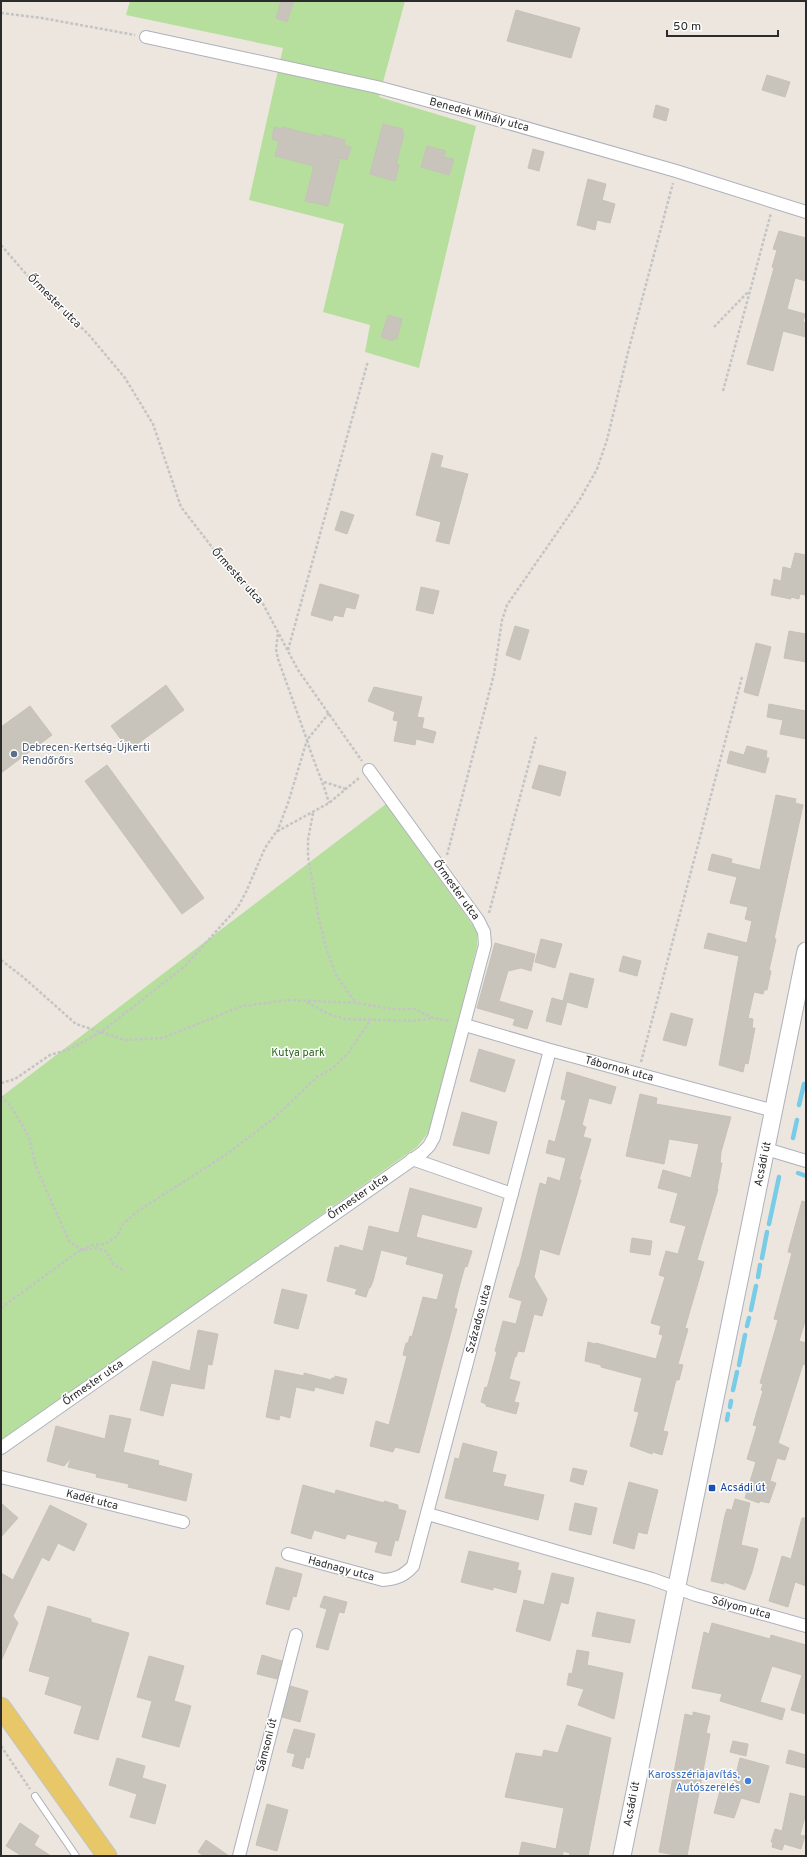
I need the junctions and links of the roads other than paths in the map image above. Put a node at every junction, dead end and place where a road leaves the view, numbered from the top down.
1 (146, 37) road end
2 (806, 212) edge
3 (369, 770) road end
4 (806, 951) edge
5 (465, 1025) junction
6 (550, 1050) junction
7 (774, 1111) junction
8 (766, 1149) junction
9 (412, 1159) junction
10 (806, 1161) edge
11 (512, 1194) junction
12 (1, 1448) edge
13 (1, 1477) edge
14 (428, 1514) junction
15 (183, 1522) dead end
16 (288, 1554) dead end
17 (396, 1579) joint
18 (676, 1588) junction
19 (806, 1626) edge
20 (296, 1635) dead end
21 (1, 1707) edge
22 (35, 1796) road end
23 (76, 1856) edge
24 (107, 1856) edge
25 (239, 1856) edge
26 (622, 1856) edge

1 - 2 street, Benedek Mihály utca
3 - 5 street, Őrmester utca
4 - 7 main road, Acsádi út
5 - 6 street, Tábornok utca
5 - 9 street, Őrmester utca
6 - 7 street, Tábornok utca
6 - 11 street, Százados utca
7 - 8 main road, Acsádi út
8 - 10 street
8 - 18 main road, Acsádi út
9 - 11 street
9 - 12 street, Őrmester utca
11 - 14 street, Százados utca
13 - 15 street, Kadét utca
14 - 17 street, Százados utca
14 - 18 street
16 - 17 street, Hadnagy utca
18 - 19 street, Sólyom utca
18 - 26 main road, Acsádi út
20 - 25 street, Sámsoni út
21 - 24 main road
22 - 23 lane

